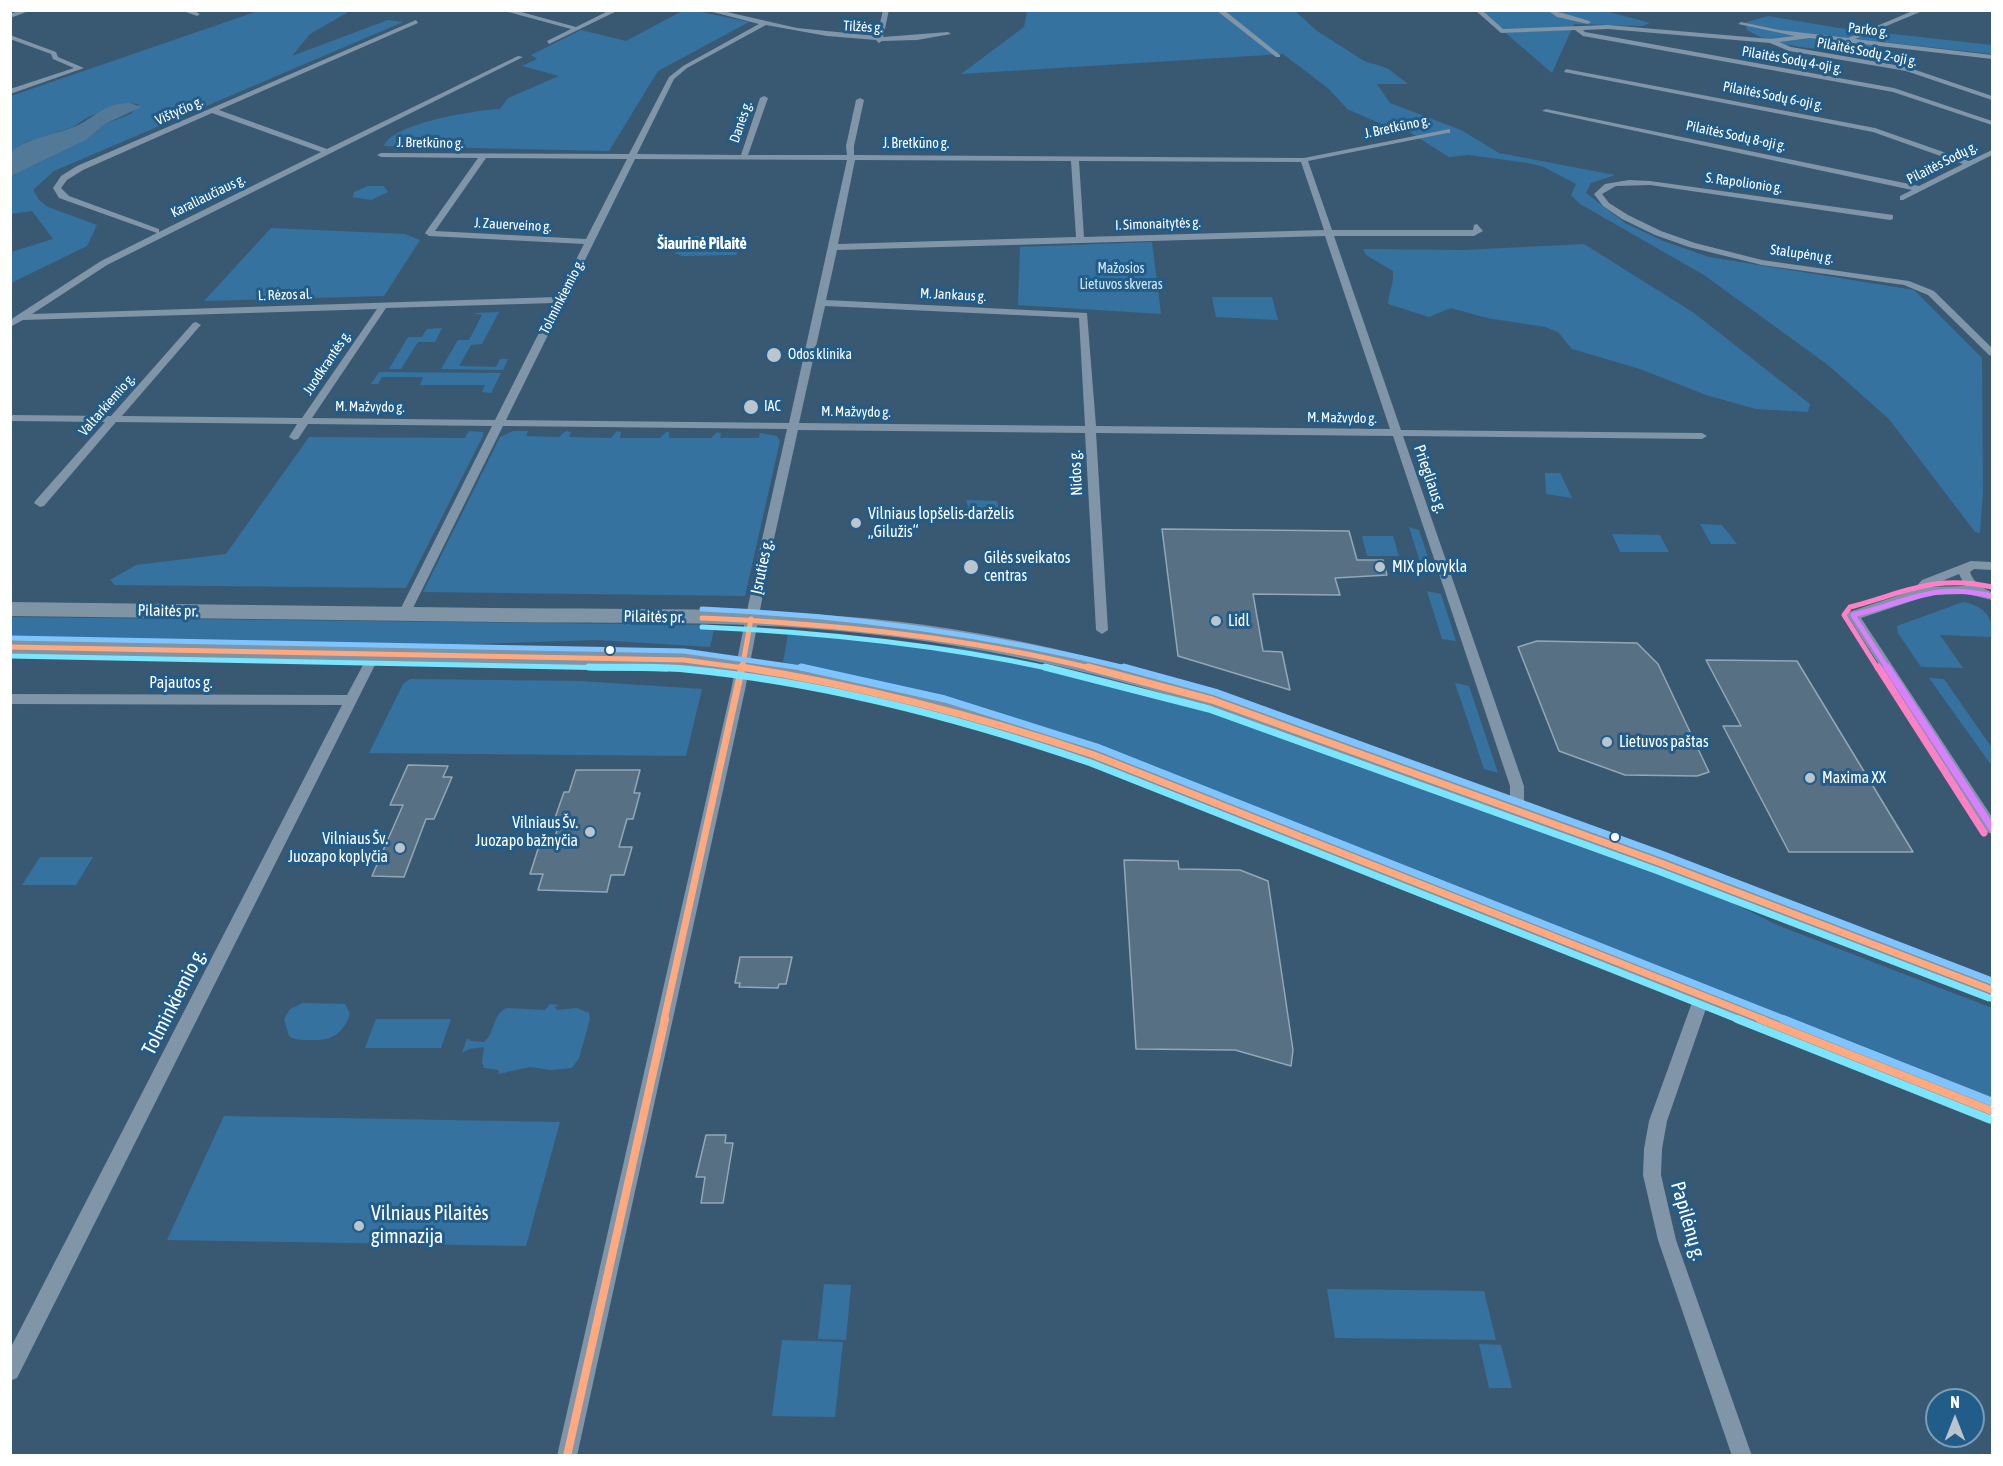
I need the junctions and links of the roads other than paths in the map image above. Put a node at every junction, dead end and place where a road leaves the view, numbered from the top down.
1 (29, 10) edge
2 (184, 10) edge
3 (504, 10) edge
4 (616, 10) edge
5 (708, 10) edge
6 (744, 10) edge
7 (886, 10) edge
8 (1219, 10) edge
9 (1478, 10) edge
10 (1550, 10) edge
11 (1922, 10) edge
12 (197, 14) dead end
13 (10, 16) edge
14 (733, 16) junction
15 (416, 22) dead end
16 (764, 24) junction
17 (1741, 24) dead end
18 (1603, 27) junction
19 (578, 29) junction
20 (1580, 31) junction
21 (948, 34) dead end
22 (1809, 36) junction
23 (10, 37) edge
24 (879, 40) junction
25 (1843, 40) junction
26 (1771, 41) junction
27 (549, 42) dead end
28 (1278, 56) dead end
29 (520, 57) dead end
30 (1992, 57) edge
31 (1566, 71) dead end
32 (10, 93) edge
33 (764, 98) dead end
34 (1992, 98) edge
35 (860, 100) dead end
36 (213, 111) junction
37 (1546, 111) dead end
38 (1992, 123) edge
39 (1447, 131) dead end
40 (324, 151) junction
41 (1992, 152) edge
42 (381, 155) dead end
43 (634, 155) junction
44 (744, 156) junction
45 (851, 157) junction
46 (1983, 157) junction
47 (482, 158) junction
48 (1075, 159) junction
49 (1304, 160) junction
50 (1992, 160) edge
51 (1970, 164) junction
52 (1920, 189) junction
53 (1598, 194) joint
54 (1903, 198) dead end
55 (1890, 217) dead end
56 (1477, 227) dead end
57 (156, 231) junction
58 (1329, 233) junction
59 (1080, 240) junction
60 (590, 242) junction
61 (833, 247) junction
62 (560, 300) junction
63 (820, 303) junction
64 (384, 305) junction
65 (1084, 315) joint
66 (14, 316) edge
67 (10, 324) edge
68 (196, 325) dead end
69 (1992, 353) edge
70 (10, 418) edge
71 (114, 420) junction
72 (305, 422) junction
73 (500, 424) junction
74 (793, 426) junction
75 (1090, 430) junction
76 (1396, 433) junction
77 (1702, 436) dead end
78 (294, 437) dead end
79 (40, 503) dead end
80 (1992, 566) edge
81 (1966, 567) junction
82 (1917, 592) junction
83 (1989, 595) edge
84 (10, 609) edge
85 (405, 614) junction
86 (751, 619) junction
87 (1102, 630) dead end
88 (10, 647) edge
89 (375, 653) junction
90 (743, 666) junction
91 (10, 699) edge
92 (351, 700) junction
93 (1517, 811) junction
94 (1992, 828) edge
95 (1992, 990) edge
96 (1702, 997) junction
97 (1992, 1111) edge
98 (10, 1371) edge
99 (567, 1455) edge
100 (1742, 1455) edge

1 - 13 street
2 - 12 street
3 - 19 street
4 - 19 street
5 - 14 street, Tilžės g.
6 - 14 street
7 - 24 street
8 - 28 street
9 - 20 street
10 - 18 street
11 - 25 street
14 - 16 street, Tilžės g.
15 - 36 street, Vištyčio g.
16 - 24 street, Tilžės g.
16 - 43 street, Tolminkiemio g.
17 - 22 street, Parko g.
18 - 20 street
18 - 26 street
19 - 27 street
20 - 38 street, Pilaitės Sodų 4-oji g.
21 - 24 street, Tilžės g.
22 - 25 street, Parko g.
22 - 26 street
23 - 32 street
25 - 30 street, Parko g.
26 - 34 street, Pilaitės Sodų 2-oji g.
29 - 40 street, Karaliaučiaus g.
31 - 51 street, Pilaitės Sodų 6-oji g.
33 - 44 street, Danės g.
35 - 45 street, Įsruties g.
36 - 40 street
36 - 57 street, Vištyčio g.
37 - 52 street, Pilaitės Sodų 8-oji g.
39 - 49 street, J. Bretkūno g.
40 - 57 street, Karaliaučiaus g.
40 - 66 street, Karaliaučiaus g.
41 - 46 street, Pilaitės Sodų g.
42 - 47 street, J. Bretkūno g.
43 - 44 street, J. Bretkūno g.
43 - 47 street, J. Bretkūno g.
43 - 60 street, Tolminkiemio g.
44 - 45 street, J. Bretkūno g.
45 - 48 street, J. Bretkūno g.
45 - 61 street, Įsruties g.
46 - 50 street
46 - 51 street, Pilaitės Sodų g.
47 - 60 street, J. Zauerveino g.
48 - 49 street, J. Bretkūno g.
48 - 59 street
49 - 58 street, Priegliaus g.
51 - 52 street, Pilaitės Sodų g.
52 - 54 street, Pilaitės Sodų g.
53 - 55 street, S. Rapolionio g.
53 - 69 street, Stalupėnų g.
56 - 58 street, I. Simonaitytės g.
57 - 66 street, Karaliaučiaus g.
58 - 59 street, I. Simonaitytės g.
58 - 76 street, Priegliaus g.
59 - 61 street, I. Simonaitytės g.
60 - 62 street, Tolminkiemio g.
61 - 63 street, Įsruties g.
62 - 64 street, L. Rėzos al.
62 - 73 street, Tolminkiemio g.
63 - 65 street, M. Jankaus g.
63 - 74 street, Įsruties g.
64 - 66 street, L. Rėzos al.
64 - 72 street, Juodkrantės g.
65 - 75 street, Nidos g.
66 - 67 street, Karaliaučiaus g.
68 - 71 street, Valtarkiemio g.
70 - 71 street, M. Mažvydo g.
71 - 72 street, M. Mažvydo g.
71 - 79 street, Valtarkiemio g.
72 - 73 street, M. Mažvydo g.
72 - 78 street, Juodkrantės g.
73 - 74 street, M. Mažvydo g.
73 - 85 street, Tolminkiemio g.
74 - 75 street, M. Mažvydo g.
74 - 86 street, Įsruties g.
75 - 76 street, M. Mažvydo g.
75 - 87 street, Nidos g.
76 - 77 street, M. Mažvydo g.
76 - 93 street, Priegliaus g.
80 - 81 street
81 - 82 street
81 - 83 street
82 - 83 street
82 - 94 street
84 - 85 main road, Pilaitės pr.
85 - 86 main road, Pilaitės pr.
86 - 90 street, Įsruties g.
86 - 93 main road, Pilaitės pr.
88 - 89 main road
89 - 90 main road
89 - 92 street, Tolminkiemio g.
90 - 96 main road
90 - 99 street, Įsruties g.
91 - 92 street, Pajautos g.
92 - 98 street, Tolminkiemio g.
93 - 95 main road, Pilaitės pr.
96 - 97 main road
96 - 100 street, Papilėnų g.

